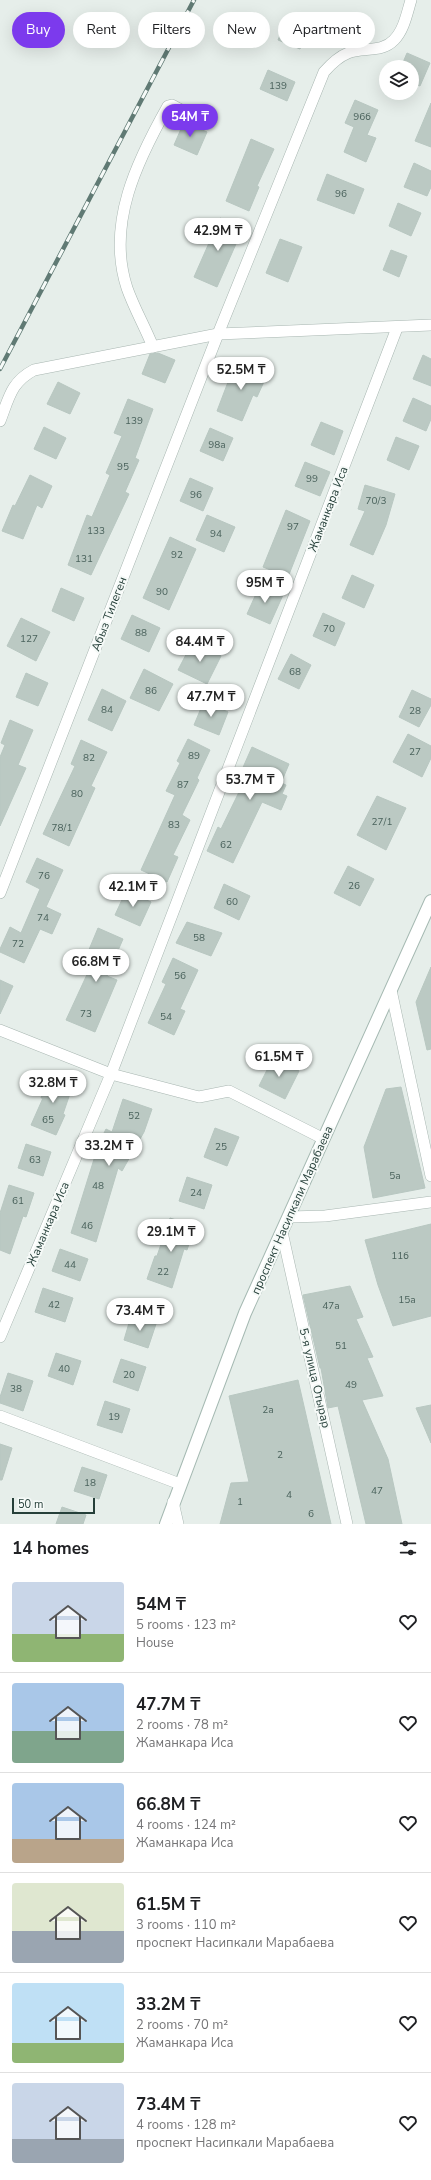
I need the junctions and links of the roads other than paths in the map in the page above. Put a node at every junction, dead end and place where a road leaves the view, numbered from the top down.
1 (411, 0) edge
2 (183, 111) dead end
3 (431, 325) edge
4 (397, 328) junction
5 (218, 334) junction
6 (153, 346) junction
7 (0, 421) edge
8 (0, 893) edge
9 (431, 901) edge
10 (391, 990) junction
11 (0, 1030) edge
12 (111, 1074) junction
13 (324, 1139) junction
14 (431, 1176) edge
15 (431, 1202) edge
16 (289, 1217) junction
17 (282, 1232) junction
18 (0, 1337) edge
19 (0, 1416) edge
20 (180, 1484) junction
21 (173, 1502) junction
22 (166, 1524) edge
23 (178, 1524) edge
24 (348, 1524) edge

1 - 5 street, Абыз Тилеген
2 - 6 street
3 - 4 street
4 - 5 street
4 - 12 street, Жаманкара Иса
5 - 6 street
5 - 8 street, Абыз Тилеген
6 - 7 street
9 - 10 main road, проспект Насипкали Марабаева
10 - 13 main road, проспект Насипкали Марабаева
10 - 14 street
11 - 12 street
12 - 13 street
12 - 18 street, Жаманкара Иса
13 - 16 main road, проспект Насипкали Марабаева
15 - 16 street
16 - 17 main road, проспект Насипкали Марабаева
17 - 20 main road, проспект Насипкали Марабаева
17 - 24 street, 5-я улица Отырар
19 - 20 street
20 - 21 main road, проспект Насипкали Марабаева
21 - 22 main road, проспект Насипкали Марабаева
21 - 23 street

